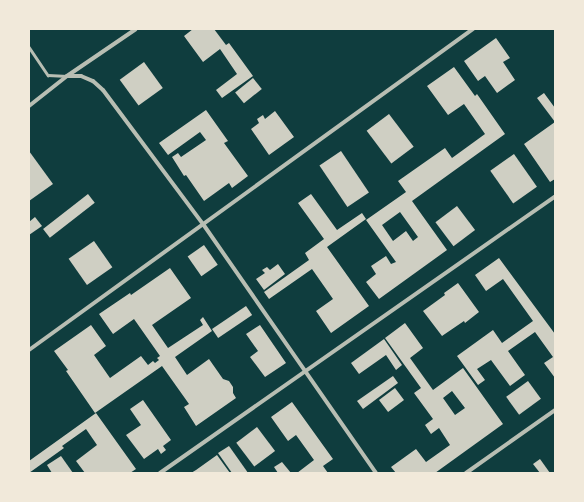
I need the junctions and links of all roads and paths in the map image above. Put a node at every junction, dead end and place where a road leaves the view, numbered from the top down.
1 (136, 29) edge
2 (473, 29) edge
3 (29, 47) edge
4 (67, 76) junction
5 (29, 106) edge
6 (555, 196) edge
7 (203, 224) junction
8 (29, 350) edge
9 (304, 372) junction
10 (555, 410) edge
11 (160, 473) edge
12 (376, 473) edge
13 (466, 473) edge

1 - 4 street
2 - 7 street
3 - 4 lane
4 - 5 street
4 - 7 street
6 - 9 street
7 - 8 street
7 - 9 street
9 - 11 street
9 - 12 street
10 - 13 street

